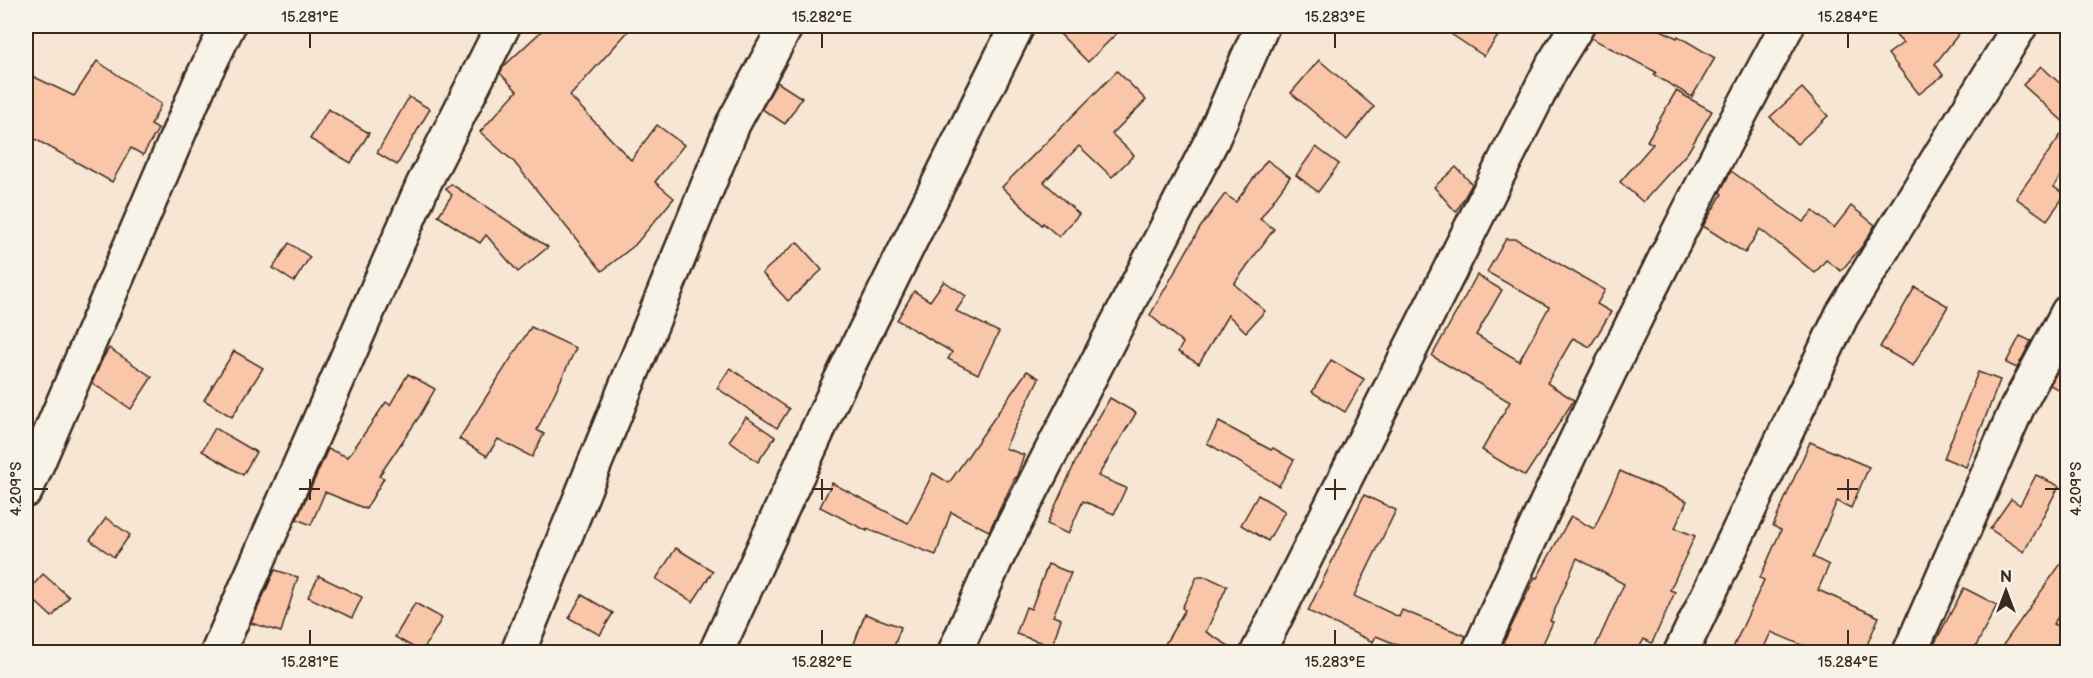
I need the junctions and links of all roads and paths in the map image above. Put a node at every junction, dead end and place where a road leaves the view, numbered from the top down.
1 (228, 26) edge
2 (503, 26) edge
3 (786, 26) edge
4 (1017, 26) edge
5 (1262, 26) edge
6 (1577, 26) edge
7 (1787, 26) edge
8 (2020, 26) edge
9 (2067, 312) edge
10 (26, 490) edge
11 (218, 652) edge
12 (518, 652) edge
13 (716, 652) edge
14 (955, 652) edge
15 (1258, 652) edge
16 (1479, 652) edge
17 (1681, 652) edge
18 (1910, 652) edge

1 - 10 street
2 - 11 street
3 - 12 street
4 - 13 street
5 - 14 street
6 - 15 street
7 - 16 street
8 - 17 street
9 - 18 street

